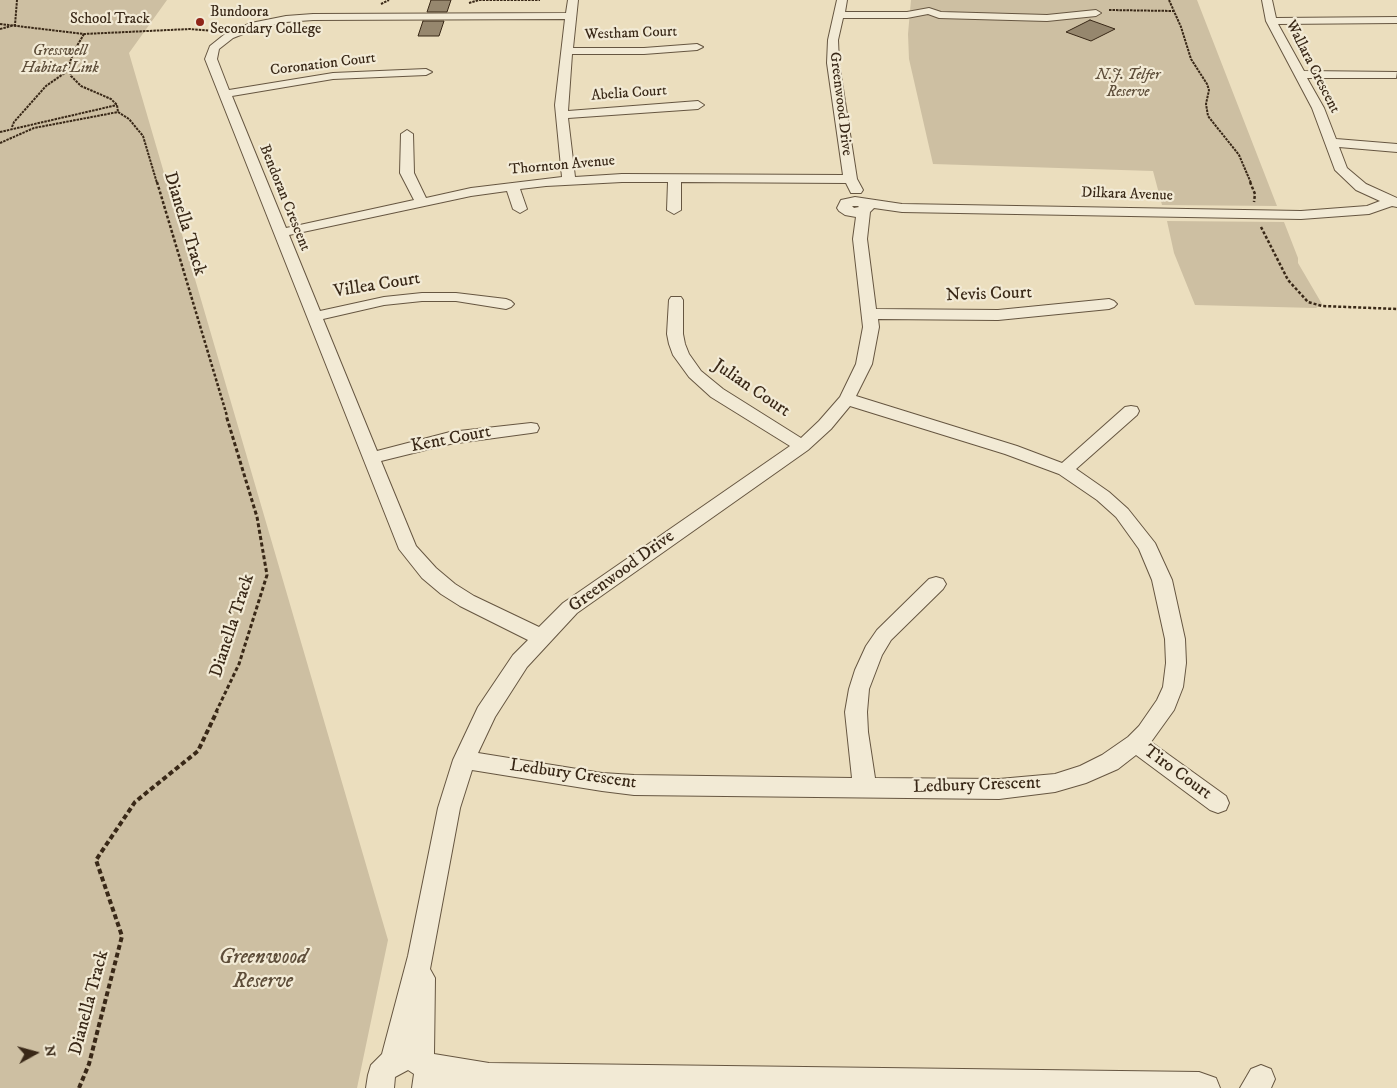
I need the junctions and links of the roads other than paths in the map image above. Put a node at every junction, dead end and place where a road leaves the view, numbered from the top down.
1 (574, 0) edge
2 (842, 0) edge
3 (1267, 0) edge
4 (1096, 13) road end
5 (838, 15) junction
6 (939, 15) joint
7 (571, 16) junction
8 (1397, 20) edge
9 (1271, 21) junction
10 (697, 47) dead end
11 (567, 52) junction
12 (426, 72) dead end
13 (1299, 74) junction
14 (1396, 75) dead end
15 (225, 94) junction
16 (698, 105) dead end
17 (561, 115) junction
18 (407, 134) dead end
19 (1330, 142) junction
20 (1397, 148) edge
21 (675, 178) junction
22 (850, 179) junction
23 (569, 180) junction
24 (512, 186) junction
25 (1390, 200) edge
26 (422, 202) junction
27 (847, 207) junction
28 (863, 207) junction
29 (520, 210) dead end
30 (674, 210) dead end
31 (281, 233) junction
32 (860, 239) junction
33 (676, 300) dead end
34 (506, 304) dead end
35 (1109, 304) dead end
36 (870, 314) junction
37 (314, 317) junction
38 (847, 399) junction
39 (1131, 411) dead end
40 (531, 428) dead end
41 (802, 446) junction
42 (371, 458) junction
43 (1065, 470) junction
44 (936, 584) dead end
45 (541, 637) junction
46 (1136, 743) junction
47 (464, 760) junction
48 (865, 788) junction
49 (1218, 804) dead end
50 (421, 956) junction
51 (393, 1062) junction
52 (424, 1072) edge
53 (489, 1076) junction
54 (756, 1084) edge
55 (380, 1088) edge
56 (448, 1088) edge
57 (1206, 1088) edge

1 - 7 street
2 - 5 street, Greenwood Drive
3 - 9 street, Wallara Crescent
4 - 6 street
5 - 6 street
5 - 22 street, Greenwood Drive
7 - 11 street
7 - 15 street, Bendoran Crescent
8 - 9 street
9 - 13 street, Wallara Crescent
10 - 11 street, Westham Court
11 - 17 street
12 - 15 street, Coronation Court
13 - 14 street
13 - 19 street, Wallara Crescent
15 - 31 street, Bendoran Crescent
16 - 17 street, Abelia Court
17 - 23 street
18 - 26 street
19 - 20 street
19 - 25 street, Wallara Crescent
21 - 22 street, Thornton Avenue
21 - 23 street, Thornton Avenue
21 - 30 street
22 - 27 street, Greenwood Drive
22 - 28 street, Greenwood Drive
23 - 24 street, Thornton Avenue
24 - 26 street, Thornton Avenue
24 - 29 street
25 - 28 street, Dilkara Avenue
26 - 31 street, Thornton Avenue
27 - 28 street, Dilkara Avenue
27 - 32 street, Greenwood Drive
28 - 32 street, Greenwood Drive
31 - 37 street, Bendoran Crescent
32 - 36 street, Greenwood Drive
33 - 41 street, Julian Court
34 - 37 street, Villea Court
35 - 36 street, Nevis Court
36 - 38 street, Greenwood Drive
37 - 42 street, Bendoran Crescent
38 - 41 street, Greenwood Drive
38 - 43 street, Ledbury Crescent
39 - 43 street
40 - 42 street, Kent Court
41 - 45 street, Greenwood Drive
42 - 45 street, Bendoran Crescent
43 - 46 street, Ledbury Crescent
44 - 48 street
45 - 47 street, Greenwood Drive
46 - 48 street, Ledbury Crescent
46 - 49 street, Tiro Court
47 - 48 street, Ledbury Crescent
47 - 50 street, Greenwood Drive
50 - 51 street, Greenwood Drive
50 - 52 street, Greenwood Drive
51 - 52 street
51 - 55 street
52 - 53 street
53 - 54 street
53 - 56 street
54 - 57 street

